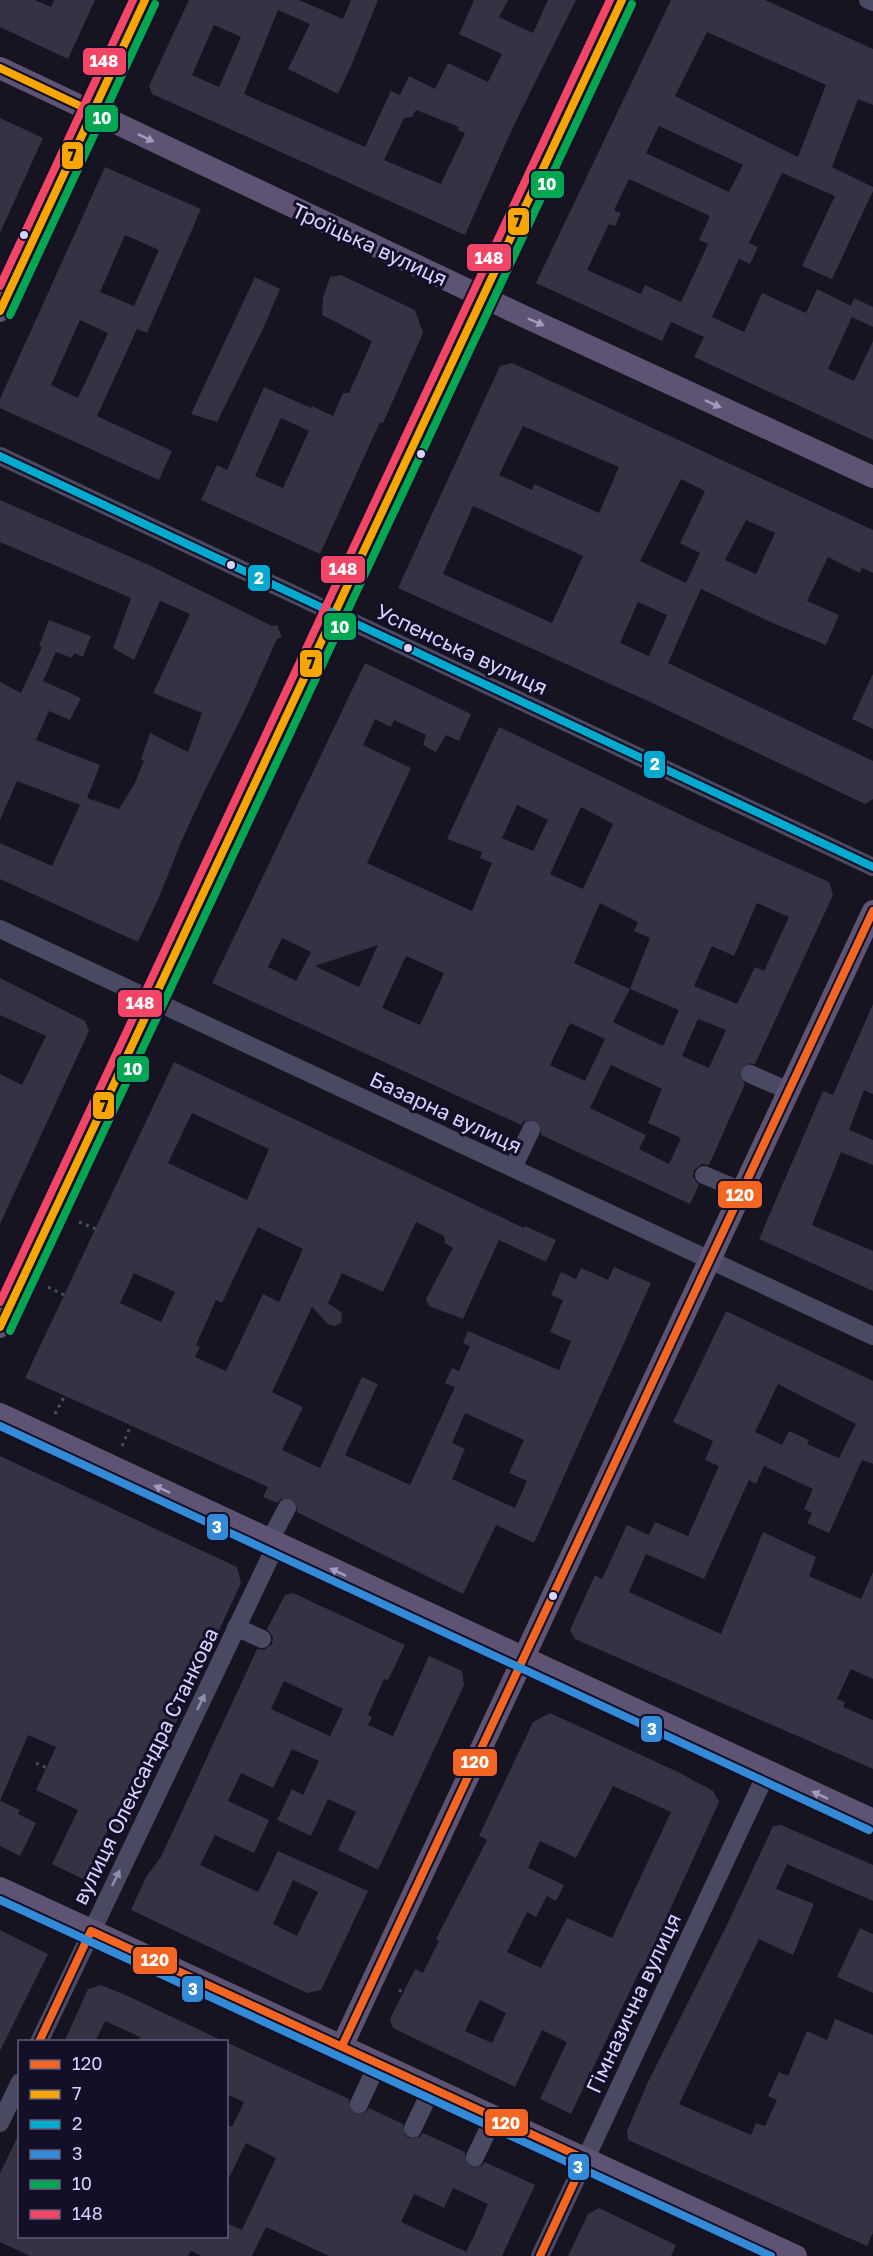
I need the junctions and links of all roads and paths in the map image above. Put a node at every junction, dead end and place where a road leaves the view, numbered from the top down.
1 (146, 0) edge
2 (622, 0) edge
3 (868, 0) edge
4 (873, 2) edge
5 (0, 68) edge
6 (93, 112) junction
7 (483, 297) junction
8 (0, 311) edge
9 (0, 456) edge
10 (873, 477) edge
11 (333, 613) junction
12 (873, 867) edge
13 (873, 911) edge
14 (0, 929) edge
15 (153, 1000) junction
16 (750, 1074) tunnel mouth
17 (789, 1091) junction
18 (531, 1130) tunnel mouth
19 (513, 1168) junction
20 (704, 1175) tunnel mouth
21 (742, 1191) junction
22 (79, 1222) dead end
23 (96, 1229) dead end
24 (710, 1260) junction
25 (48, 1287) dead end
26 (64, 1295) dead end
27 (0, 1327) edge
28 (873, 1336) edge
29 (64, 1395) dead end
30 (0, 1414) edge
31 (56, 1414) dead end
32 (131, 1425) dead end
33 (122, 1446) dead end
34 (287, 1508) tunnel mouth
35 (273, 1541) junction
36 (237, 1627) junction
37 (262, 1639) dead end
38 (523, 1659) junction
39 (36, 1764) dead end
40 (46, 1768) dead end
41 (768, 1770) junction
42 (873, 1820) edge
43 (0, 1888) edge
44 (91, 1930) junction
45 (40, 2040) edge
46 (342, 2046) junction
47 (378, 2063) junction
48 (18, 2086) edge
49 (432, 2088) junction
50 (359, 2104) tunnel mouth
51 (494, 2117) junction
52 (0, 2123) edge
53 (413, 2128) tunnel mouth
54 (475, 2157) tunnel mouth
55 (585, 2159) junction
56 (540, 2256) edge
57 (796, 2256) edge

1 - 6 main road
2 - 7 main road
3 - 4 street
5 - 6 main road, Троїцька вулиця
6 -> 7 main road, Троїцька вулиця
6 - 8 main road
7 -> 10 main road, Троїцька вулиця
7 - 11 main road
9 - 11 street, Успенська вулиця
11 - 12 street, Успенська вулиця
11 - 15 main road
13 - 17 main road
14 - 15 street, Базарна вулиця
15 - 19 street, Базарна вулиця
15 - 27 main road
16 - 17 street
17 - 21 main road
18 - 19 street
19 - 24 street, Базарна вулиця
20 - 21 street
21 - 24 main road
22 - 23 path
24 - 28 street, Базарна вулиця
24 - 38 main road
25 - 26 path
29 - 31 path
35 -> 30 main road
32 - 33 path
34 - 35 street, вулиця Олександра Станкова
35 - 36 street, вулиця Олександра Станкова
38 -> 35 main road
36 - 37 street
44 -> 36 street, вулиця Олександра Станкова
38 - 41 main road
38 - 46 main road
39 - 40 path
42 -> 41 main road
41 - 55 street, Гімназична вулиця
43 - 44 main road
44 - 45 street, вулиця Олександра Станкова
44 - 46 main road
46 - 47 main road
47 - 49 main road
47 - 50 street
48 - 52 street
49 - 51 main road
49 - 53 street
51 - 54 street
51 - 55 main road
55 - 56 street, Гімназична вулиця
55 - 57 main road

